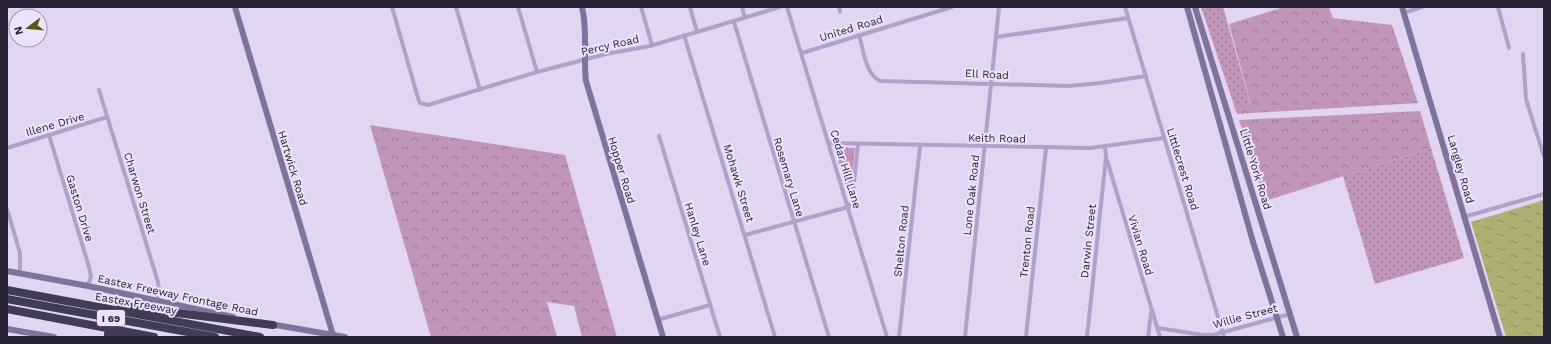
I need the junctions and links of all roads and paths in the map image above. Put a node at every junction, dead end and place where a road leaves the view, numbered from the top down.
1 (235, 7) edge
2 (392, 7) edge
3 (456, 7) edge
4 (518, 7) edge
5 (582, 7) edge
6 (641, 7) edge
7 (690, 7) edge
8 (742, 7) edge
9 (780, 7) edge
10 (788, 7) edge
11 (952, 7) edge
12 (999, 7) edge
13 (1125, 7) edge
14 (1187, 7) edge
15 (1195, 7) edge
16 (1422, 7) edge
17 (1498, 7) edge
18 (1403, 10) edge
19 (745, 18) junction
20 (1128, 18) junction
21 (734, 22) junction
22 (697, 32) junction
23 (859, 34) junction
24 (684, 35) junction
25 (996, 37) junction
26 (652, 45) junction
27 (1509, 48) dead end
28 (802, 53) junction
29 (1523, 54) dead end
30 (584, 60) junction
31 (537, 72) junction
32 (1146, 76) junction
33 (991, 83) junction
34 (99, 90) dead end
35 (480, 90) junction
36 (107, 117) junction
37 (49, 135) junction
38 (659, 136) dead end
39 (1164, 138) junction
40 (829, 143) junction
41 (858, 144) junction
42 (920, 146) junction
43 (985, 146) junction
44 (1105, 147) junction
45 (7, 148) edge
46 (1046, 148) junction
47 (1544, 157) edge
48 (1106, 158) junction
49 (1544, 194) edge
50 (848, 207) junction
51 (7, 210) edge
52 (1464, 217) junction
53 (793, 221) junction
54 (745, 235) junction
55 (1266, 238) junction
56 (1253, 242) junction
57 (7, 271) edge
58 (20, 273) junction
59 (88, 286) junction
60 (7, 290) edge
61 (7, 299) edge
62 (157, 302) junction
63 (84, 304) junction
64 (710, 306) junction
65 (7, 309) edge
66 (1152, 311) junction
67 (1290, 314) junction
68 (54, 318) junction
69 (1277, 318) junction
70 (657, 320) junction
71 (273, 324) junction
72 (1158, 328) junction
73 (7, 329) edge
74 (24, 334) edge
75 (333, 335) junction
76 (1223, 335) edge
77 (662, 336) edge
78 (54, 337) edge
79 (123, 337) edge
80 (154, 337) edge
81 (215, 337) edge
82 (260, 337) edge
83 (345, 337) edge
84 (720, 337) edge
85 (775, 337) edge
86 (828, 337) edge
87 (887, 337) edge
88 (899, 337) edge
89 (965, 337) edge
90 (1026, 337) edge
91 (1087, 337) edge
92 (1148, 337) edge
93 (1160, 337) edge
94 (1283, 337) edge
95 (1297, 337) edge
96 (1500, 337) edge

1 - 75 main road, Hartwick Road
2 - 35 street, Percy Road
3 - 35 street
4 - 31 street
5 - 30 main road, Hopper Road
6 - 26 street
7 - 22 street
8 - 19 street
9 - 19 street, Percy Road
10 - 28 street, Cedar Hill Lane
11 - 23 street, United Road
12 - 25 street, Lone Oak Road
13 - 20 street, Littlecrest Road
14 - 56 main road, Little York Road
15 - 55 main road, Little York Road
16 - 18 street
17 - 27 street
18 - 52 main road, Langley Road
19 - 21 street, Percy Road
20 - 25 street
20 - 32 street, Littlecrest Road
21 - 22 street, Percy Road
21 - 53 street, Rosemary Lane
22 - 24 street, Percy Road
23 - 28 street, United Road
23 - 33 street, Ell Road
24 - 26 street, Percy Road
24 - 54 street, Mohawk Street
25 - 33 street, Lone Oak Road
26 - 30 street, Percy Road
28 - 40 street, Cedar Hill Lane
29 - 47 street
30 - 31 street, Percy Road
30 - 70 main road, Hopper Road
31 - 35 street, Percy Road
32 - 33 street, Ell Road
32 - 39 street, Littlecrest Road
33 - 43 street, Lone Oak Road
34 - 36 street, Charwon Street
36 - 37 street, Illene Drive
36 - 62 street, Charwon Street
37 - 45 street, Illene Drive
37 - 59 street, Gaston Drive
38 - 64 street, Hanley Lane
39 - 44 street, Keith Road
39 - 76 street, Littlecrest Road
40 - 41 street, Keith Road
40 - 50 street, Cedar Hill Lane
41 - 42 street, Keith Road
41 - 50 street
42 - 43 street, Keith Road
42 - 88 street, Shelton Road
43 - 46 street, Keith Road
43 - 89 street, Lone Oak Road
44 - 46 street, Keith Road
44 - 48 street, Darwin Street
46 - 90 street, Trenton Road
48 - 66 street, Vivian Road
48 - 91 street, Darwin Street
49 - 52 street
50 - 53 street
50 - 87 street, Cedar Hill Lane
51 - 58 street
52 - 96 main road, Langley Road
53 - 54 street
53 - 86 street, Rosemary Lane
54 - 85 street, Mohawk Street
55 - 56 main road
55 - 67 main road, Little York Road
56 - 69 main road, Little York Road
57 - 58 main road, Eastex Freeway Frontage Road
58 - 59 main road, Eastex Freeway Frontage Road
59 - 62 main road, Eastex Freeway Frontage Road
60 - 63 highway, Eastex Freeway / I 69
61 - 81 highway, I 69
62 - 71 main road, Eastex Freeway Frontage Road
63 - 71 highway
63 - 82 highway, Eastex Freeway / I 69
64 - 70 street
64 - 84 street, Hanley Lane
65 - 68 highway, I 69
66 - 72 street, Vivian Road
66 - 92 street
67 - 69 street, Willie Street
67 - 95 main road, Little York Road
68 - 79 highway
68 - 80 highway, I 69
69 - 76 street, Willie Street
69 - 94 main road, Little York Road
70 - 77 main road, Hopper Road
71 - 75 main road, Eastex Freeway Frontage Road
72 - 76 street, Willie Street
72 - 93 street, Vivian Road
73 - 74 main road
74 - 78 main road
75 - 83 main road, Eastex Freeway Frontage Road

